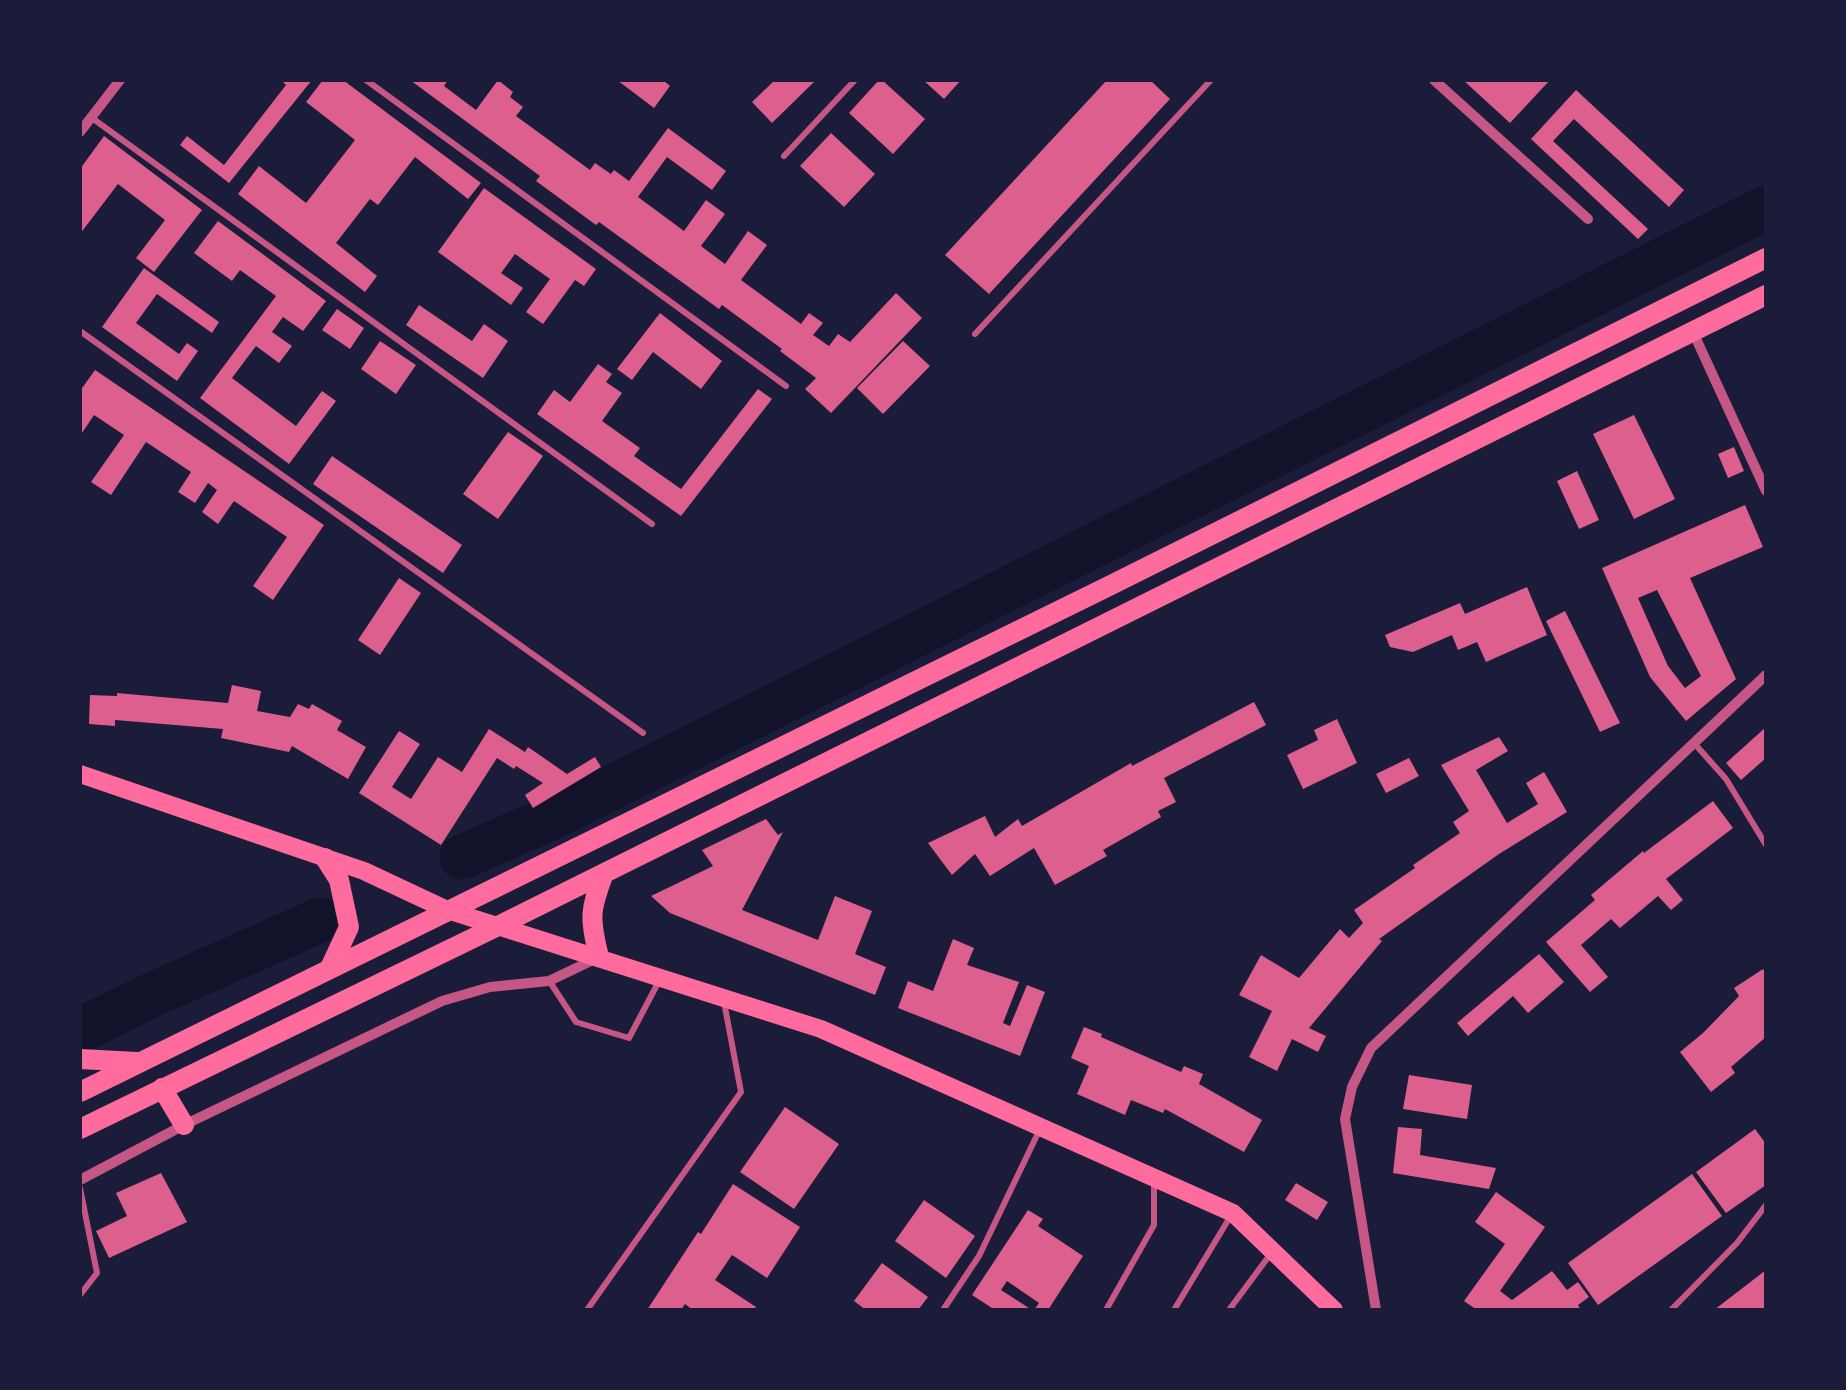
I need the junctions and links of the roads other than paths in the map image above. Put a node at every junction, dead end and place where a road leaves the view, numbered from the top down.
1 (120, 80) edge
2 (366, 80) edge
3 (855, 80) edge
4 (1211, 80) edge
5 (1434, 80) edge
6 (91, 118) junction
7 (80, 132) edge
8 (784, 156) dead end
9 (1588, 219) dead end
10 (1766, 258) edge
11 (1766, 295) edge
12 (80, 332) edge
13 (1692, 332) junction
14 (975, 334) dead end
15 (786, 386) dead end
16 (1766, 491) edge
17 (652, 524) dead end
18 (1766, 675) edge
19 (643, 733) dead end
20 (1694, 744) junction
21 (80, 774) edge
22 (1766, 845) edge
23 (325, 858) junction
24 (604, 873) junction
25 (447, 910) junction
26 (498, 926) junction
27 (599, 957) junction
28 (330, 968) junction
29 (661, 977) junction
30 (549, 981) junction
31 (723, 997) junction
32 (80, 1059) edge
33 (139, 1062) junction
34 (162, 1088) junction
35 (80, 1092) edge
36 (184, 1125) junction
37 (1041, 1127) junction
38 (80, 1129) edge
39 (1154, 1178) junction
40 (80, 1180) edge
41 (80, 1188) edge
42 (1766, 1205) edge
43 (1233, 1213) junction
44 (1272, 1251) junction
45 (80, 1295) edge
46 (586, 1310) edge
47 (942, 1310) edge
48 (1106, 1310) edge
49 (1174, 1310) edge
50 (1228, 1310) edge
51 (1334, 1310) edge
52 (1376, 1310) edge
53 (1671, 1310) edge

1 - 6 street
2 - 15 lane
3 - 8 lane
4 - 14 lane
5 - 9 street
6 - 7 street
6 - 17 lane
10 - 25 highway
11 - 13 highway
12 - 19 lane
13 - 16 street
13 - 24 highway
18 - 20 street
20 - 22 lane
20 - 52 street
21 - 23 main road
23 - 25 main road
23 - 28 highway
24 - 26 highway
24 - 27 highway
25 - 26 main road
25 - 28 highway
26 - 27 main road
26 - 34 highway
27 - 29 main road
27 - 30 street
28 - 33 highway
29 - 30 lane
29 - 31 main road
30 - 36 street
31 - 37 main road
31 - 46 lane
32 - 33 highway
33 - 35 highway
34 - 36 highway
34 - 38 highway
36 - 40 street
37 - 39 main road
37 - 47 lane
39 - 43 main road
39 - 48 lane
41 - 45 lane
42 - 53 lane
43 - 44 main road
43 - 49 lane
44 - 50 lane
44 - 51 main road

